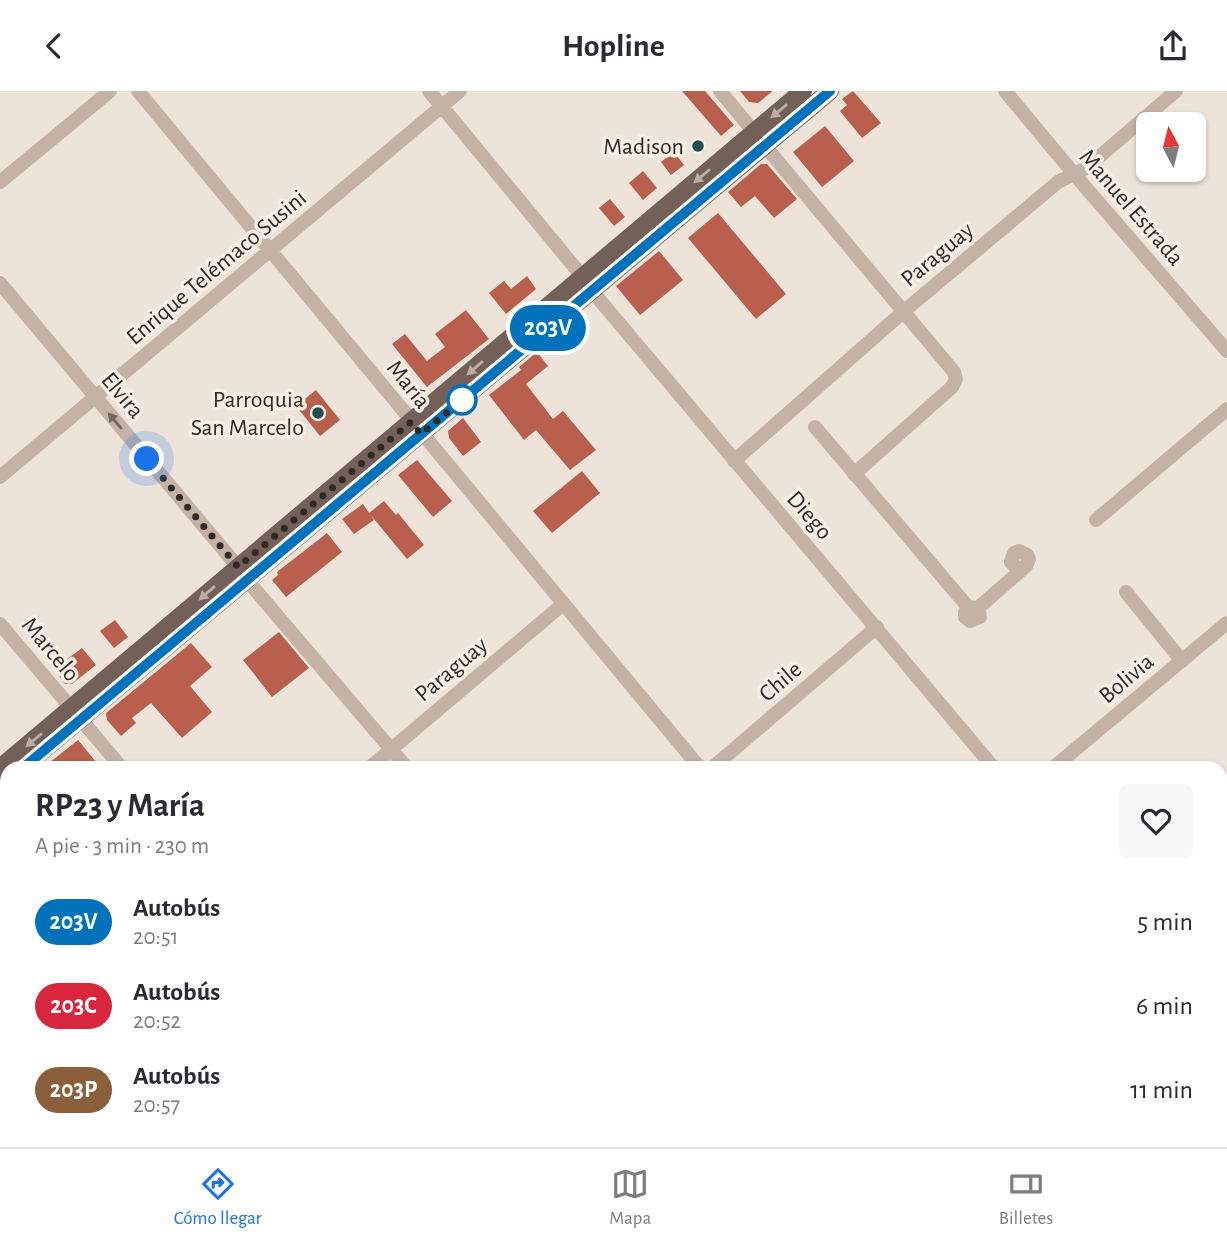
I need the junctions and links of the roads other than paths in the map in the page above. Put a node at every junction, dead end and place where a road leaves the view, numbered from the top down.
1 (110, 91) edge
2 (138, 91) edge
3 (429, 91) edge
4 (460, 91) edge
5 (720, 91) edge
6 (803, 91) edge
7 (830, 91) edge
8 (1005, 91) edge
9 (1176, 91) edge
10 (442, 106) junction
11 (760, 139) junction
12 (1074, 174) junction
13 (0, 183) edge
14 (271, 251) junction
15 (582, 276) junction
16 (0, 283) edge
17 (592, 291) junction
18 (903, 312) junction
19 (1225, 344) edge
20 (95, 398) junction
21 (1227, 409) edge
22 (815, 427) dead end
23 (416, 428) junction
24 (734, 461) junction
25 (854, 474) junction
26 (0, 477) edge
27 (1096, 520) dead end
28 (1019, 571) dead end
29 (242, 573) junction
30 (1126, 592) dead end
31 (562, 605) junction
32 (1227, 623) edge
33 (0, 624) edge
34 (877, 627) junction
35 (1182, 661) junction
36 (77, 714) junction
37 (391, 750) junction
38 (10, 761) edge
39 (30, 761) edge
40 (116, 761) edge
41 (378, 761) edge
42 (401, 761) edge
43 (694, 761) edge
44 (720, 761) edge
45 (988, 761) edge
46 (1061, 761) edge

1 - 13 street
2 - 14 street, María
3 - 10 street
4 - 10 street, Enrique Telémaco Susini
5 - 11 street
6 -> 11 main road
7 - 11 main road
8 - 12 street, Manuel Estrada
9 - 12 street, Paraguay
10 - 14 street, Enrique Telémaco Susini
10 - 15 street
11 -> 15 main road
11 - 17 main road
11 - 18 street
12 - 18 street, Paraguay
12 - 19 street, Manuel Estrada
14 - 20 street, Enrique Telémaco Susini
14 - 23 street, María
15 -> 23 main road
16 - 20 street, Elvira
17 - 23 main road
17 - 24 street, Diego
18 - 24 street, Paraguay
18 - 25 street
20 - 26 street, Enrique Telémaco Susini
29 -> 20 street, Elvira
21 - 27 street
22 - 25 street
23 - 29 main road
23 - 31 street, María
24 - 34 street, Diego
25 - 28 street
29 - 36 main road
29 - 37 street, Elvira
30 - 35 street
31 - 37 street, Paraguay
31 - 43 street, María
32 - 35 street, Bolivia
33 - 36 street, Marcelo
34 - 44 street, Chile
34 - 45 street, Diego
35 - 46 street, Bolivia
36 -> 38 main road
36 - 39 main road
36 - 40 street, Marcelo
37 - 41 street, Paraguay
37 - 42 street, Elvira

